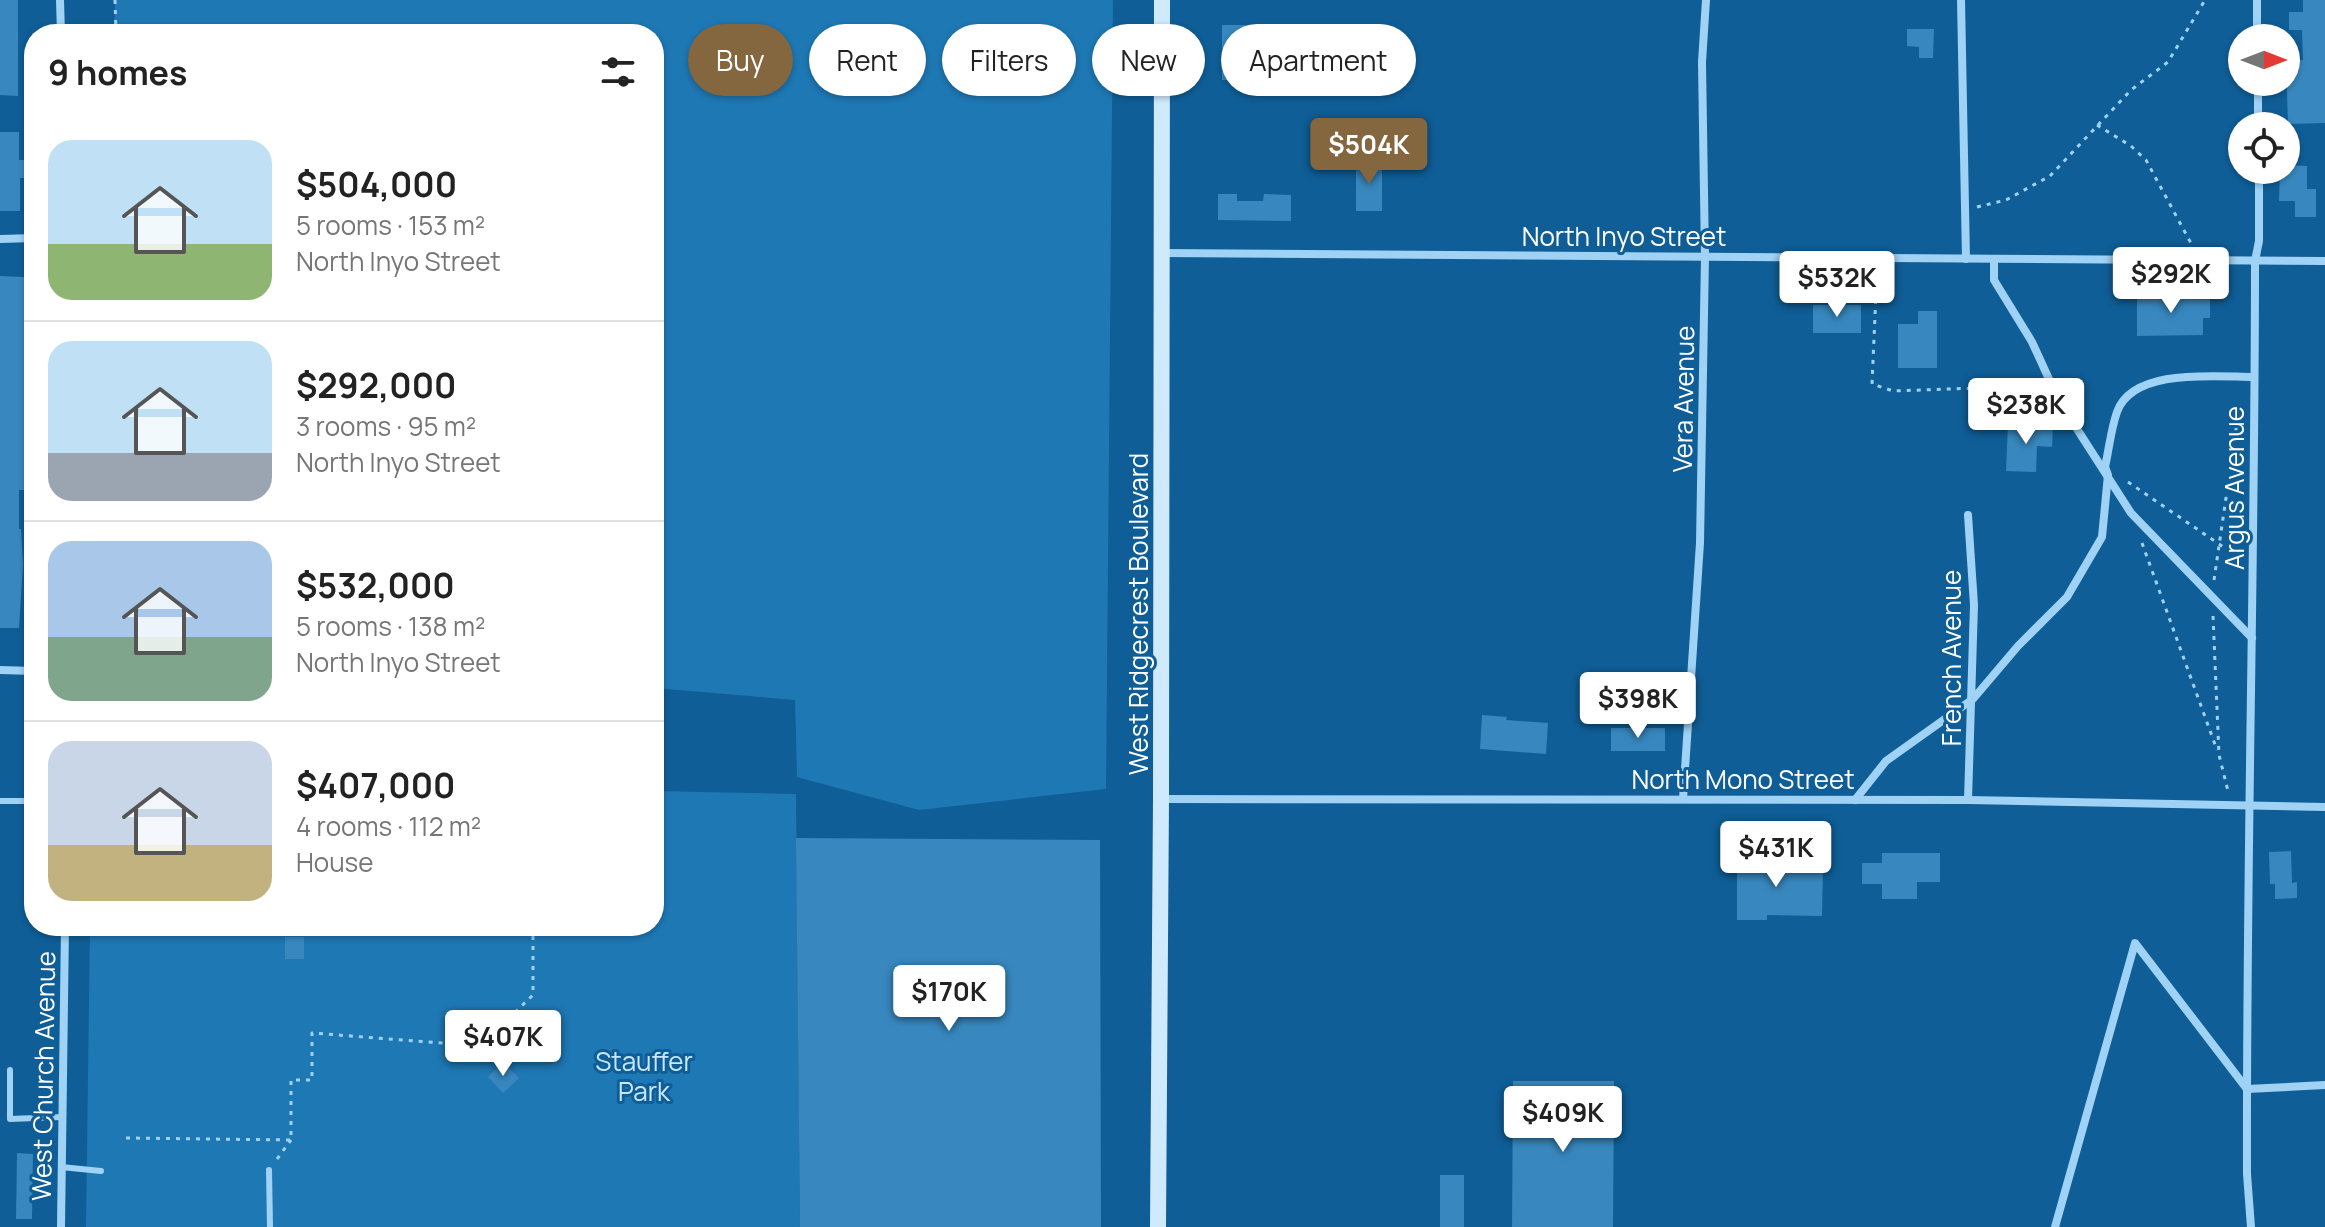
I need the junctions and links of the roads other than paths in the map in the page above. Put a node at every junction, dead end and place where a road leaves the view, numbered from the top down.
1 (60, 0) edge
2 (1162, 0) edge
3 (1706, 0) edge
4 (1961, 0) edge
5 (2257, 0) edge
6 (61, 24) edge
7 (2257, 24) edge
8 (2259, 184) edge
9 (24, 238) edge
10 (0, 239) edge
11 (1162, 253) junction
12 (1705, 257) junction
13 (1966, 259) junction
14 (1994, 259) junction
15 (2255, 261) junction
16 (2325, 261) edge
17 (2254, 377) junction
18 (2106, 471) junction
19 (1968, 515) dead end
20 (2252, 638) junction
21 (0, 670) edge
22 (24, 671) edge
23 (1973, 699) junction
24 (1161, 799) junction
25 (1683, 799) junction
26 (1855, 800) junction
27 (1968, 800) junction
28 (0, 801) edge
29 (24, 801) edge
30 (2248, 806) junction
31 (2325, 807) edge
32 (65, 936) edge
33 (10, 1070) dead end
34 (2325, 1085) edge
35 (2247, 1089) junction
36 (62, 1117) junction
37 (61, 1167) junction
38 (269, 1170) road end
39 (101, 1171) dead end
40 (61, 1227) edge
41 (270, 1227) edge
42 (1158, 1227) edge
43 (2055, 1227) edge
44 (2251, 1227) edge

1 - 6 street
2 - 11 street, West Ridgecrest Boulevard
3 - 12 street, Vera Avenue
4 - 13 street
5 - 7 street
8 - 15 street, Argus Avenue
9 - 10 street
11 - 12 street, North Inyo Street
11 - 24 street, West Ridgecrest Boulevard
12 - 13 street, North Inyo Street
12 - 25 street, Vera Avenue
13 - 14 street, North Inyo Street
14 - 15 street, North Inyo Street
14 - 18 street
15 - 16 street, North Inyo Street
15 - 17 street, Argus Avenue
17 - 18 street
17 - 20 street, Argus Avenue
18 - 20 street
18 - 23 street
19 - 23 street, French Avenue
20 - 30 street, Argus Avenue
21 - 22 street
23 - 26 street
23 - 27 street, French Avenue
24 - 25 street, North Mono Street
24 - 42 street, West Ridgecrest Boulevard
25 - 26 street, North Mono Street
26 - 27 street, North Mono Street
27 - 30 street, North Mono Street
28 - 29 lane
30 - 31 street, North Mono Street
30 - 35 street, Argus Avenue
32 - 36 street, West Church Avenue
33 - 36 lane
34 - 35 street
35 - 43 street
35 - 44 street, Argus Avenue
36 - 37 street, West Church Avenue
37 - 39 lane
37 - 40 street, West Church Avenue
38 - 41 lane

